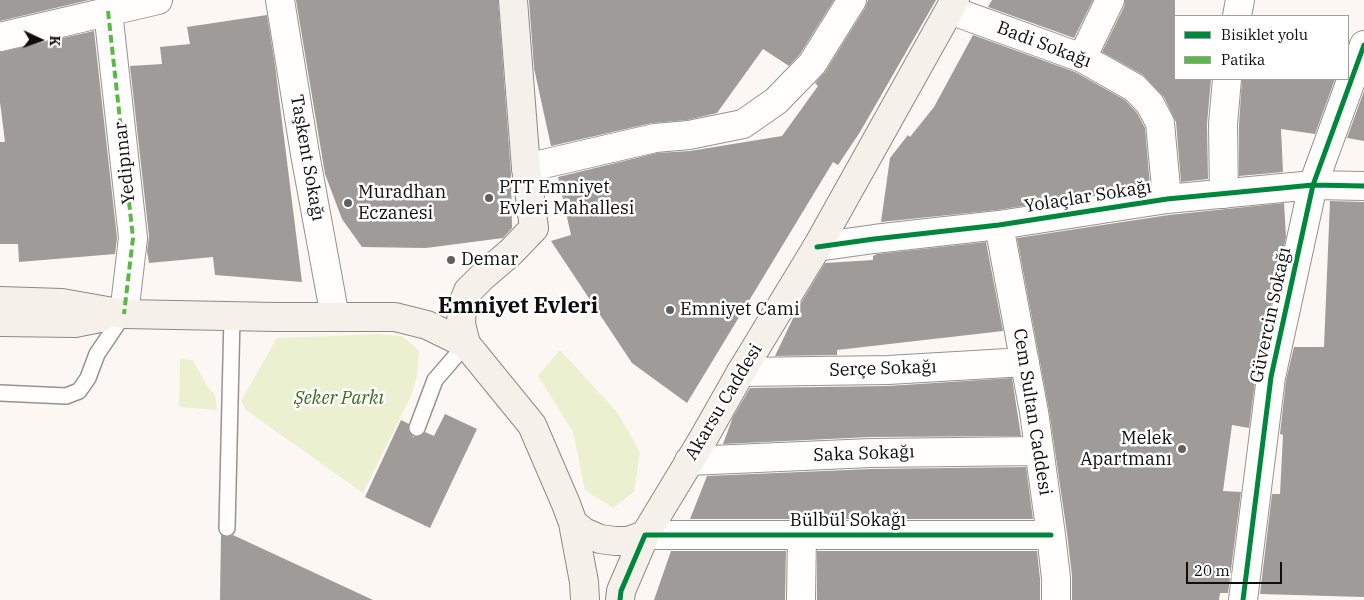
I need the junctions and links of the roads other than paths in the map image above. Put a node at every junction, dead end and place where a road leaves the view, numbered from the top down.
1 (158, 0) edge
2 (280, 0) edge
3 (513, 0) edge
4 (852, 0) edge
5 (1110, 0) edge
6 (1240, 0) edge
7 (952, 5) edge
8 (108, 11) junction
9 (1237, 15) edge
10 (0, 37) edge
11 (1364, 45) edge
12 (1082, 58) junction
13 (1227, 80) edge
14 (526, 168) junction
15 (1313, 186) junction
16 (1364, 186) edge
17 (1224, 194) junction
18 (1167, 199) junction
19 (999, 225) junction
20 (817, 247) junction
21 (0, 302) edge
22 (124, 314) junction
23 (232, 317) junction
24 (335, 317) junction
25 (0, 322) edge
26 (466, 344) junction
27 (1025, 362) junction
28 (741, 372) junction
29 (0, 393) edge
30 (417, 428) dead end
31 (1039, 451) junction
32 (689, 461) junction
33 (573, 523) junction
34 (227, 528) dead end
35 (645, 535) junction
36 (802, 535) junction
37 (1051, 535) junction
38 (585, 600) edge
39 (620, 600) edge
40 (801, 600) edge
41 (1056, 600) edge
42 (1243, 600) edge

1 - 8 street
2 - 24 street, Taşkent Sokağı
3 - 14 main road
4 - 14 street
5 - 12 street
6 - 9 street
7 - 12 street, Badi Sokağı
7 - 20 main road, Akarsu Caddesi
8 - 10 street
8 - 22 street, Yedipınar
11 - 15 street, Güvercin Sokağı
12 - 18 street, Badi Sokağı
13 - 17 street
14 - 26 main road
15 - 16 street, Yolaçlar Sokağı
15 - 17 street, Yolaçlar Sokağı
15 - 42 street, Güvercin Sokağı
17 - 18 street, Yolaçlar Sokağı
18 - 19 street, Yolaçlar Sokağı
19 - 20 street, Yolaçlar Sokağı
19 - 27 street, Cem Sultan Caddesi
20 - 28 main road, Akarsu Caddesi
21 - 22 main road
22 - 23 main road
22 - 25 main road
22 - 29 lane
23 - 24 main road
23 - 34 lane
24 - 26 main road
26 - 30 lane
26 - 33 main road
27 - 28 street, Serçe Sokağı
27 - 31 street, Cem Sultan Caddesi
28 - 32 main road, Akarsu Caddesi
31 - 32 street, Saka Sokağı
31 - 37 street, Cem Sultan Caddesi
32 - 35 main road, Akarsu Caddesi
33 - 35 main road
33 - 38 main road
35 - 36 street, Bülbül Sokağı
35 - 39 main road, Akarsu Caddesi
36 - 37 street, Bülbül Sokağı
36 - 40 street
37 - 41 street, Cem Sultan Caddesi

